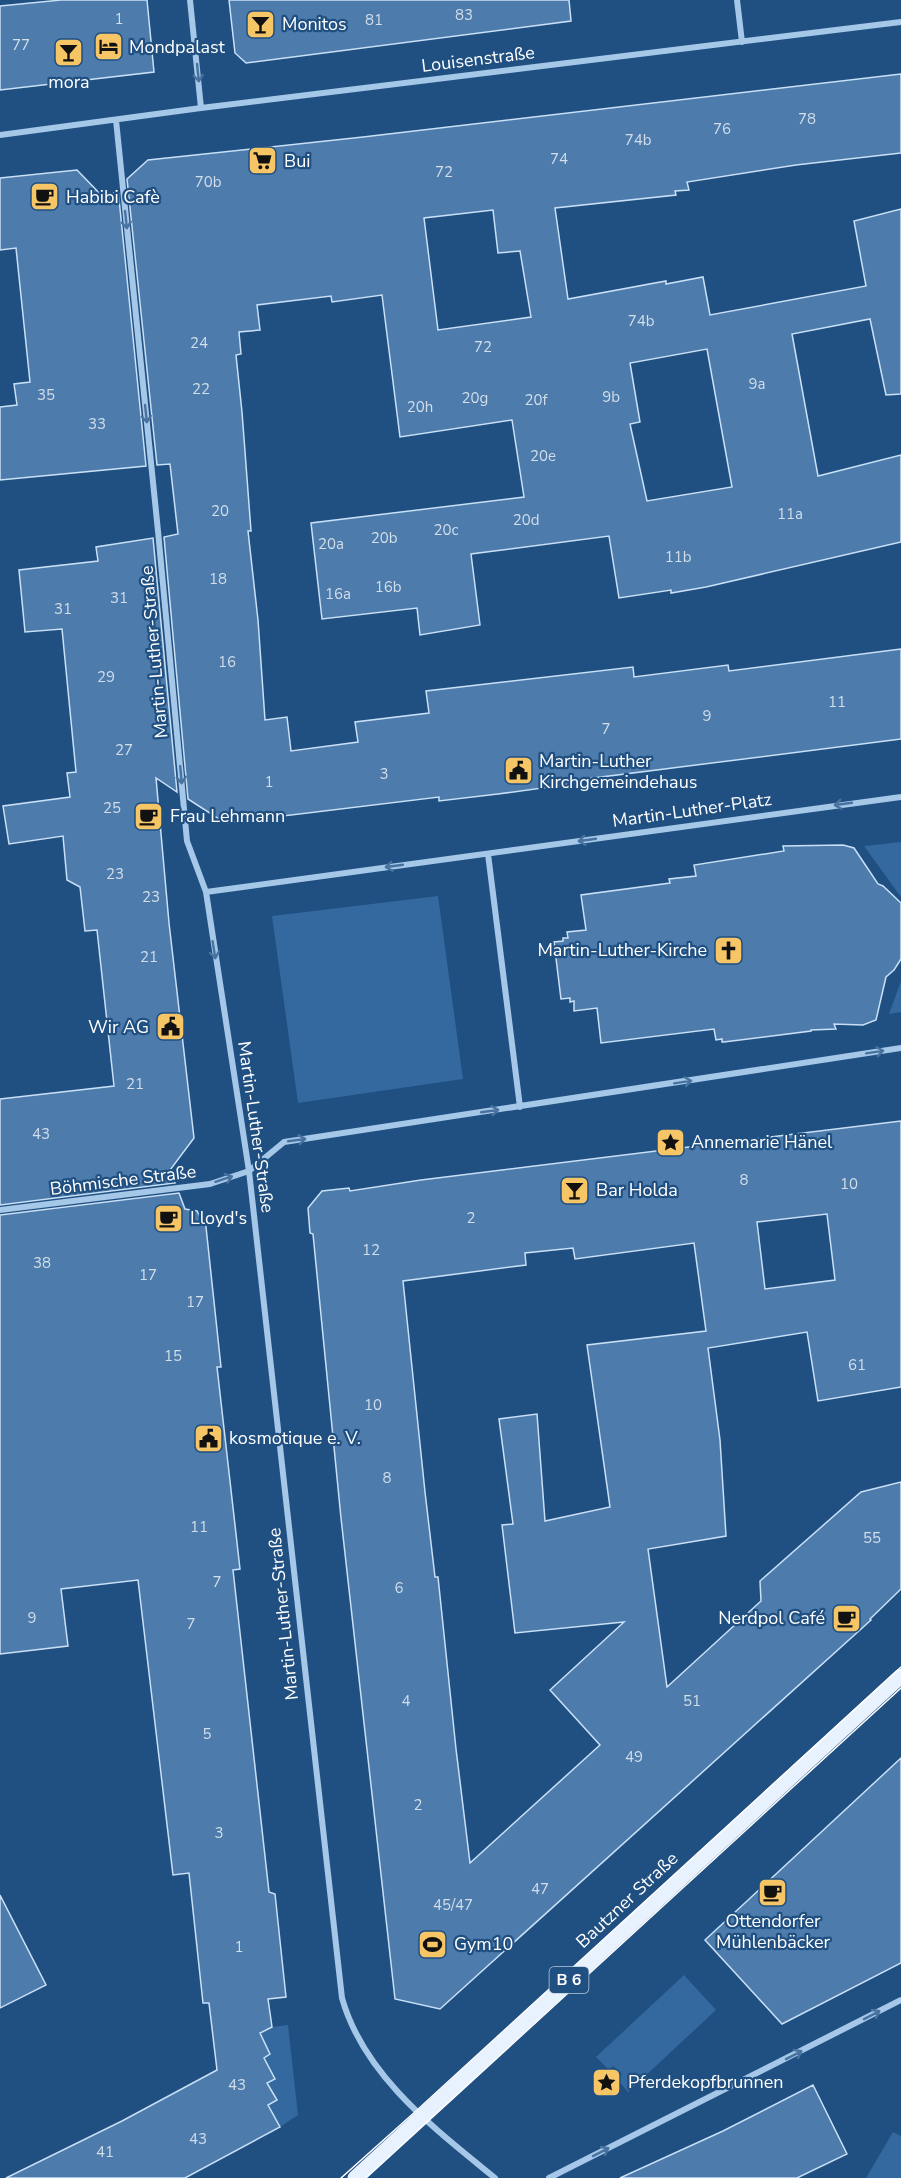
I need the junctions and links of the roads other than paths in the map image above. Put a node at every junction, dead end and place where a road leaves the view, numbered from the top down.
1 (190, 0) edge
2 (737, 0) edge
3 (901, 22) edge
4 (742, 42) junction
5 (201, 108) junction
6 (116, 120) junction
7 (0, 135) edge
8 (901, 797) edge
9 (488, 854) junction
10 (206, 892) junction
11 (901, 1048) edge
12 (519, 1107) junction
13 (249, 1171) junction
14 (0, 1210) edge
15 (901, 1676) edge
16 (901, 2000) edge
17 (422, 2116) junction
18 (355, 2178) edge
19 (495, 2178) edge
20 (549, 2178) edge

1 -> 5 street
2 - 4 street
3 - 4 street, Louisenstraße
4 - 5 street, Louisenstraße
5 - 6 street, Louisenstraße
6 - 7 street, Louisenstraße
6 -> 10 street, Martin-Luther-Straße
8 -> 9 street, Martin-Luther-Platz
9 -> 10 street, Martin-Luther-Platz
9 - 12 street
10 -> 13 street, Martin-Luther-Straße
12 -> 11 street
13 -> 12 street
14 -> 13 street, Böhmische Straße
13 - 17 street, Martin-Luther-Straße
15 - 17 main road, Bautzner Straße / B 6
20 -> 16 street
17 - 18 main road, Bautzner Straße / B 6
17 - 19 street, Martin-Luther-Straße

